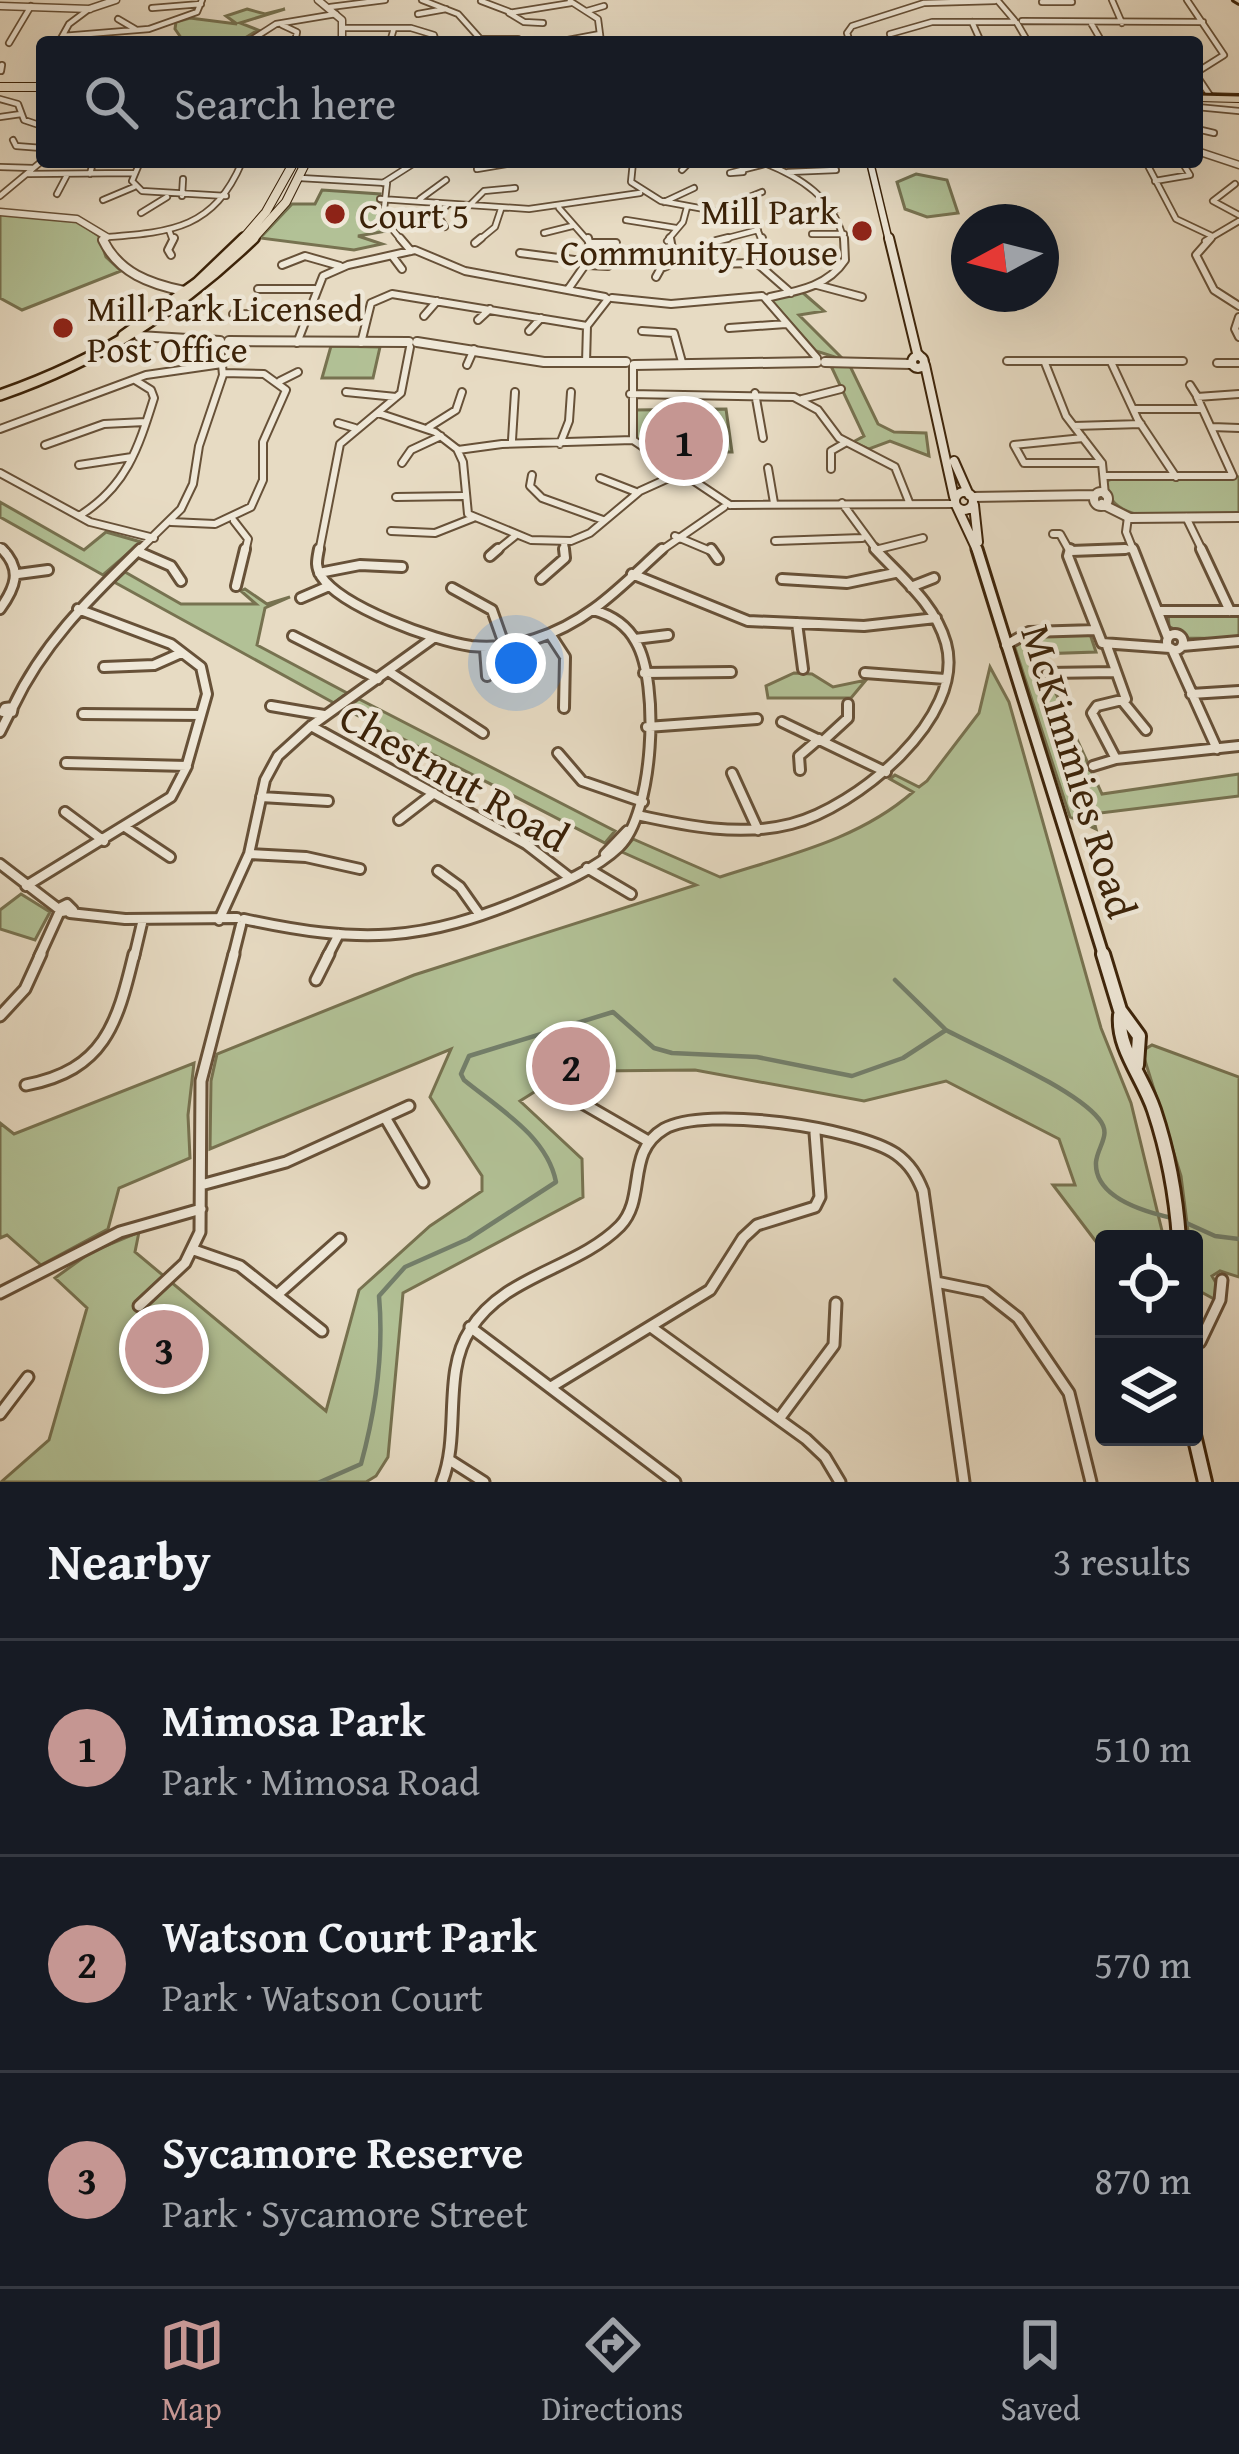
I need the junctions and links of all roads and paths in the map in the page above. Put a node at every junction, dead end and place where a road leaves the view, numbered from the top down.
1 (116, 0) edge
2 (318, 0) edge
3 (385, 0) edge
4 (422, 0) edge
5 (963, 0) edge
6 (997, 0) edge
7 (1112, 0) edge
8 (1187, 0) edge
9 (375, 1) edge
10 (481, 1) edge
11 (570, 1) edge
12 (201, 2) edge
13 (921, 2) edge
14 (1042, 2) edge
15 (1060, 2) edge
16 (21, 3) edge
17 (1073, 3) edge
18 (0, 6) edge
19 (31, 6) junction
20 (604, 6) dead end
21 (152, 8) dead end
22 (382, 9) dead end
23 (447, 9) junction
24 (87, 10) junction
25 (334, 11) junction
26 (586, 11) junction
27 (510, 12) junction
28 (418, 14) dead end
29 (118, 19) dead end
30 (884, 19) junction
31 (1123, 20) junction
32 (972, 22) junction
33 (1019, 22) junction
34 (1070, 22) junction
35 (543, 23) dead end
36 (1203, 23) junction
37 (281, 24) junction
38 (1093, 24) junction
39 (345, 27) junction
40 (394, 28) junction
41 (136, 30) junction
42 (900, 30) junction
43 (64, 36) edge
44 (86, 36) edge
45 (253, 36) edge
46 (296, 36) edge
47 (343, 36) edge
48 (392, 36) edge
49 (432, 36) edge
50 (481, 36) edge
51 (600, 36) edge
52 (850, 36) edge
53 (890, 36) edge
54 (978, 36) edge
55 (1026, 36) edge
56 (1099, 36) edge
57 (9, 43) dead end
58 (1203, 83) edge
59 (0, 85) edge
60 (36, 85) edge
61 (1203, 86) edge
62 (1239, 95) edge
63 (0, 99) edge
64 (1203, 107) edge
65 (1236, 110) edge
66 (21, 114) junction
67 (0, 117) edge
68 (1233, 122) dead end
69 (36, 123) edge
70 (1203, 131) edge
71 (1214, 134) dead end
72 (13, 140) dead end
73 (36, 148) edge
74 (1203, 153) edge
75 (1239, 165) edge
76 (0, 166) edge
77 (35, 168) joint
78 (92, 168) edge
79 (137, 168) edge
80 (239, 168) edge
81 (406, 168) edge
82 (483, 168) edge
83 (633, 168) edge
84 (752, 168) edge
85 (777, 168) edge
86 (805, 168) edge
87 (818, 168) edge
88 (871, 168) edge
89 (1149, 168) edge
90 (1186, 168) edge
91 (477, 169) dead end
92 (836, 170) dead end
93 (296, 172) edge
94 (742, 172) dead end
95 (787, 172) junction
96 (135, 173) junction
97 (28, 174) junction
98 (90, 174) junction
99 (67, 175) junction
100 (183, 179) dead end
101 (446, 180) dead end
102 (1155, 181) junction
103 (1235, 184) dead end
104 (136, 187) junction
105 (0, 188) edge
106 (10, 188) junction
107 (515, 188) dead end
108 (694, 188) dead end
109 (383, 192) junction
110 (762, 192) dead end
111 (639, 193) junction
112 (57, 194) dead end
113 (0, 196) edge
114 (168, 196) junction
115 (182, 196) junction
116 (227, 196) junction
117 (103, 200) dead end
118 (420, 200) junction
119 (449, 203) junction
120 (663, 203) junction
121 (469, 206) junction
122 (687, 207) junction
123 (559, 208) junction
124 (502, 209) junction
125 (789, 209) dead end
126 (719, 210) junction
127 (836, 210) junction
128 (2, 212) edge
129 (141, 213) dead end
130 (1239, 218) edge
131 (626, 220) dead end
132 (573, 226) junction
133 (445, 227) dead end
134 (678, 229) junction
135 (169, 230) junction
136 (759, 230) junction
137 (544, 232) dead end
138 (812, 234) dead end
139 (844, 234) junction
140 (1213, 236) junction
141 (105, 238) junction
142 (716, 241) dead end
143 (475, 243) dead end
144 (616, 243) dead end
145 (590, 244) junction
146 (410, 250) junction
147 (520, 253) dead end
148 (759, 253) junction
149 (171, 255) dead end
150 (394, 256) junction
151 (793, 256) dead end
152 (682, 259) junction
153 (589, 263) junction
154 (758, 263) junction
155 (710, 264) junction
156 (282, 265) dead end
157 (608, 266) dead end
158 (342, 267) junction
159 (401, 269) dead end
160 (710, 274) dead end
161 (656, 278) dead end
162 (815, 285) junction
163 (373, 288) dead end
164 (258, 289) dead end
165 (315, 289) junction
166 (568, 289) junction
167 (190, 291) junction
168 (791, 292) junction
169 (382, 296) junction
170 (606, 297) junction
171 (862, 297) dead end
172 (767, 298) junction
173 (438, 299) junction
174 (1239, 306) edge
175 (491, 308) junction
176 (233, 314) dead end
177 (307, 315) junction
178 (424, 316) dead end
179 (542, 317) junction
180 (1239, 317) edge
181 (478, 320) dead end
182 (786, 324) junction
183 (587, 325) junction
184 (729, 328) dead end
185 (529, 331) dead end
186 (642, 331) dead end
187 (1238, 332) edge
188 (137, 334) junction
189 (300, 340) junction
190 (361, 343) junction
191 (222, 344) junction
192 (413, 346) junction
193 (474, 350) junction
194 (585, 359) junction
195 (820, 359) junction
196 (1183, 361) dead end
197 (682, 362) junction
198 (916, 362) junction
199 (1007, 362) dead end
200 (1111, 362) junction
201 (1045, 363) junction
202 (1217, 363) dead end
203 (1239, 363) edge
204 (467, 365) dead end
205 (630, 365) junction
206 (223, 369) junction
207 (298, 372) dead end
208 (134, 380) junction
209 (280, 381) junction
210 (1190, 385) dead end
211 (841, 388) dead end
212 (0, 391) edge
213 (346, 392) dead end
214 (462, 392) dead end
215 (515, 392) dead end
216 (571, 392) dead end
217 (755, 392) junction
218 (630, 394) junction
219 (1239, 394) edge
220 (1197, 396) junction
221 (397, 397) junction
222 (801, 400) junction
223 (1202, 409) junction
224 (1133, 410) junction
225 (378, 412) junction
226 (145, 422) junction
227 (338, 423) dead end
228 (1141, 424) junction
229 (1073, 426) junction
230 (357, 428) junction
231 (428, 428) junction
232 (1212, 428) junction
233 (1239, 428) edge
234 (0, 429) edge
235 (941, 435) junction
236 (442, 436) junction
237 (763, 438) dead end
238 (1083, 438) junction
239 (512, 440) junction
240 (633, 440) junction
241 (846, 443) junction
242 (45, 445) dead end
243 (560, 445) junction
244 (458, 450) junction
245 (132, 457) junction
246 (402, 463) dead end
247 (1102, 463) junction
248 (79, 465) dead end
249 (768, 468) dead end
250 (831, 469) dead end
251 (682, 472) junction
252 (0, 473) edge
253 (532, 475) dead end
254 (1104, 476) junction
255 (1176, 477) junction
256 (601, 478) dead end
257 (638, 493) junction
258 (397, 496) dead end
259 (463, 496) junction
260 (1102, 499) junction
261 (973, 500) junction
262 (954, 501) junction
263 (844, 502) junction
264 (909, 502) junction
265 (774, 503) junction
266 (728, 506) junction
267 (79, 516) junction
268 (1128, 517) junction
269 (1239, 517) edge
270 (473, 518) junction
271 (1186, 518) junction
272 (232, 520) junction
273 (605, 520) junction
274 (171, 522) junction
275 (391, 531) dead end
276 (1053, 534) dead end
277 (516, 535) junction
278 (675, 536) junction
279 (156, 538) junction
280 (862, 538) junction
281 (923, 538) dead end
282 (564, 542) junction
283 (776, 542) dead end
284 (0, 548) edge
285 (1133, 549) junction
286 (874, 551) junction
287 (978, 551) junction
288 (1071, 551) junction
289 (140, 552) junction
290 (490, 556) dead end
291 (718, 559) dead end
292 (402, 567) dead end
293 (48, 570) dead end
294 (319, 573) junction
295 (895, 573) junction
296 (18, 574) junction
297 (632, 574) junction
298 (934, 578) dead end
299 (782, 579) dead end
300 (542, 580) dead end
301 (181, 581) dead end
302 (236, 586) dead end
303 (328, 586) junction
304 (909, 587) junction
305 (452, 588) dead end
306 (301, 598) dead end
307 (0, 609) edge
308 (77, 609) junction
309 (594, 611) junction
310 (1160, 611) junction
311 (1234, 611) edge
312 (936, 618) junction
313 (797, 623) junction
314 (1022, 627) dead end
315 (1096, 630) junction
316 (1038, 631) junction
317 (550, 634) junction
318 (668, 635) dead end
319 (293, 636) dead end
320 (434, 639) junction
321 (635, 639) junction
322 (1239, 641) edge
323 (1006, 645) junction
324 (1175, 645) junction
325 (1107, 646) junction
326 (505, 647) junction
327 (484, 649) junction
328 (183, 652) junction
329 (104, 667) dead end
330 (803, 669) dead end
331 (388, 671) junction
332 (731, 672) dead end
333 (1116, 672) junction
334 (644, 673) junction
335 (865, 673) dead end
336 (1047, 673) dead end
337 (487, 676) dead end
338 (378, 679) junction
339 (945, 679) junction
340 (1239, 691) edge
341 (1191, 694) junction
342 (1124, 703) junction
343 (848, 704) dead end
344 (271, 706) dead end
345 (564, 707) dead end
346 (5, 712) edge
347 (83, 714) dead end
348 (201, 716) junction
349 (326, 716) junction
350 (758, 719) dead end
351 (789, 721) dead end
352 (310, 726) junction
353 (646, 727) junction
354 (1148, 732) dead end
355 (483, 733) dead end
356 (821, 740) junction
357 (1239, 746) edge
358 (1217, 749) junction
359 (558, 753) dead end
360 (1116, 759) junction
361 (66, 763) dead end
362 (813, 764) dead end
363 (187, 766) junction
364 (1093, 766) dead end
365 (886, 772) junction
366 (731, 773) dead end
367 (434, 793) junction
368 (261, 797) junction
369 (328, 801) dead end
370 (643, 802) junction
371 (65, 812) dead end
372 (637, 815) junction
373 (399, 820) dead end
374 (125, 827) junction
375 (758, 830) junction
376 (104, 841) junction
377 (249, 854) junction
378 (170, 857) dead end
379 (0, 865) edge
380 (587, 868) junction
381 (360, 869) dead end
382 (438, 871) dead end
383 (570, 878) junction
384 (28, 887) junction
385 (631, 894) dead end
386 (65, 910) junction
387 (478, 914) junction
388 (143, 919) junction
389 (219, 920) junction
390 (239, 924) junction
391 (339, 934) junction
392 (316, 980) dead end
393 (0, 1016) edge
394 (26, 1085) dead end
395 (584, 1104) dead end
396 (409, 1106) dead end
397 (386, 1119) junction
398 (815, 1133) junction
399 (648, 1141) junction
400 (423, 1183) dead end
401 (201, 1185) junction
402 (201, 1209) junction
403 (1178, 1230) edge
404 (340, 1239) dead end
405 (194, 1250) junction
406 (1222, 1280) dead end
407 (936, 1282) junction
408 (0, 1293) edge
409 (277, 1295) junction
410 (836, 1303) dead end
411 (139, 1306) dead end
412 (470, 1327) junction
413 (651, 1327) junction
414 (322, 1331) dead end
415 (1202, 1338) edge
416 (28, 1377) dead end
417 (551, 1387) junction
418 (0, 1414) edge
419 (778, 1420) junction
420 (1197, 1446) edge
421 (451, 1461) junction
422 (442, 1482) edge
423 (484, 1482) edge
424 (675, 1482) edge
425 (840, 1482) edge
426 (964, 1482) edge
427 (1090, 1482) edge
428 (1205, 1482) edge

1 - 24 main road
2 - 25 main road
3 - 9 street
4 - 23 street
5 - 6 street
5 - 13 street
6 - 33 street
7 - 31 street
8 - 36 street
9 - 22 street
9 - 25 street
10 - 27 street
11 - 26 street
11 - 27 street
12 - 21 street
12 - 41 street
13 - 30 street
14 - 15 street
15 - 17 street
15 - 34 street
16 - 18 main road
16 - 19 main road
19 - 24 main road
19 - 57 street
20 - 26 street
23 - 28 street
23 - 50 street
24 - 43 street
25 - 37 street
25 - 39 main road
26 - 51 street
27 - 35 street
29 - 41 street
30 - 42 street
30 - 52 street
31 - 36 street
31 - 38 street
32 - 33 street
32 - 42 street
32 - 54 street
33 - 34 street
33 - 55 street
34 - 38 street
36 - 58 street
37 - 45 street
37 - 46 street
38 - 56 street
39 - 40 street
39 - 47 main road
40 - 48 street
40 - 49 street
41 - 44 street
42 - 53 street
59 - 60 highway
61 - 62 highway
63 - 66 street
64 - 65 street
65 - 68 street
66 - 67 street
66 - 69 street
70 - 71 street
72 - 73 street
74 - 75 main road
76 - 77 street
77 - 97 street
78 - 98 street
79 - 96 street
80 - 116 street
81 - 109 street
82 - 91 street
83 - 111 street
84 - 94 street
85 - 95 street
86 - 95 street
87 - 92 street
88 - 198 main road, McKimmies Road
89 - 102 street
90 - 102 street
93 - 109 street
93 - 167 main road
95 - 127 street
96 - 98 street
96 - 104 street
97 - 99 street
97 - 106 street
98 - 99 street
99 - 112 street
100 - 115 street
101 - 118 street
102 - 140 street
103 - 130 street
104 - 114 street
104 - 117 street
105 - 106 street
106 - 113 street
107 - 121 street
108 - 120 street
109 - 118 street
109 - 146 street
110 - 126 street
111 - 120 street
111 - 123 street
114 - 115 street
114 - 129 street
115 - 116 street
116 - 135 street
118 - 119 street
119 - 121 street
119 - 133 street
120 - 122 street
121 - 124 street
122 - 126 street
122 - 134 street
123 - 124 street
123 - 132 street
124 - 143 street
125 - 127 street
126 - 136 street
127 - 139 street
128 - 141 main road
130 - 140 street
131 - 134 street
132 - 137 street
132 - 145 street
134 - 152 street
135 - 141 street
135 - 149 street
136 - 142 street
136 - 148 street
138 - 139 street
139 - 162 street
140 - 174 street
141 - 167 main road
144 - 145 street
145 - 153 street
146 - 150 street
146 - 166 street
147 - 153 street
148 - 151 street
148 - 154 street
150 - 158 street
150 - 159 street
152 - 155 street
152 - 161 street
153 - 157 street
153 - 166 street
154 - 155 street
154 - 168 street
155 - 160 street
156 - 158 street
158 - 165 street
162 - 168 street
162 - 171 street
163 - 169 street
164 - 165 street
165 - 177 street
166 - 170 street
167 - 188 main road
168 - 172 street
169 - 173 street
169 - 190 street
170 - 172 street
170 - 183 street
172 - 182 street
173 - 175 street
173 - 178 street
175 - 179 street
175 - 181 street
176 - 177 street
177 - 189 street
179 - 183 street
179 - 185 street
180 - 187 street
182 - 184 street
182 - 195 street
183 - 194 street
186 - 197 street
188 - 191 main road
188 - 212 main road
189 - 190 main road
189 - 191 main road
190 - 192 main road
191 - 206 street
192 - 193 main road
192 - 221 street
193 - 194 main road
193 - 204 street
194 - 205 main road
195 - 197 main road
195 - 198 main road
196 - 200 street
197 - 205 main road
198 - 235 main road, McKimmies Road
199 - 201 street
200 - 201 street
200 - 224 street
201 - 229 street
202 - 203 street
205 - 218 street
206 - 208 street
206 - 209 street
206 - 274 street
207 - 209 street
208 - 226 street
208 - 234 street
209 - 272 street
210 - 220 street
211 - 222 street
213 - 221 street
214 - 231 street
215 - 239 street
216 - 243 street
217 - 218 street
217 - 222 street
217 - 237 street
218 - 240 street
219 - 220 street
220 - 223 street
221 - 225 street
222 - 241 street
223 - 224 street
223 - 232 street
224 - 228 street
225 - 230 street
225 - 231 street
226 - 242 street
226 - 245 street
227 - 230 street
228 - 229 street
228 - 255 street
229 - 238 street
230 - 294 street
231 - 236 street
232 - 233 street
232 - 255 street
235 - 261 main road, McKimmies Road
235 - 262 main road, McKimmies Road
236 - 244 street
236 - 246 street
238 - 247 street
238 - 247 street
239 - 243 street
239 - 244 street
240 - 243 street
240 - 251 street
241 - 250 street
241 - 264 street
244 - 259 street
245 - 248 street
245 - 267 street
247 - 254 street
249 - 265 street
251 - 257 street
251 - 266 street
252 - 267 street
253 - 273 street
254 - 255 street
254 - 260 street
256 - 257 street
257 - 273 street
258 - 259 street
259 - 270 street
260 - 261 main road
260 - 268 main road
261 - 262 main road
261 - 287 main road, McKimmies Road
262 - 264 street
262 - 287 main road, McKimmies Road
263 - 264 street
263 - 265 street
263 - 280 street
265 - 266 street
266 - 278 street
267 - 279 street
268 - 271 main road
268 - 285 street
269 - 271 main road
270 - 275 street
270 - 277 street
271 - 311 street
272 - 274 street
272 - 302 street
273 - 282 street
274 - 279 street
276 - 288 street
277 - 282 street
277 - 290 street
278 - 291 street
278 - 297 street
279 - 289 street
280 - 283 street
280 - 286 street
281 - 286 street
282 - 300 street
284 - 296 street
285 - 288 street
285 - 310 street
286 - 295 street
287 - 323 main road, McKimmies Road
288 - 315 street
289 - 301 street
289 - 308 street
292 - 294 street
293 - 296 street
294 - 303 street
295 - 299 street
295 - 304 street
296 - 307 street
297 - 309 street
297 - 313 street
298 - 304 street
303 - 306 street
303 - 320 street
304 - 312 street
305 - 326 street
308 - 328 street
308 - 346 street
309 - 317 street
309 - 321 street
310 - 311 street
310 - 324 street
312 - 313 street
312 - 339 street
313 - 330 street
314 - 316 street
315 - 316 street
315 - 325 street
316 - 323 street
317 - 326 street
317 - 345 street
318 - 321 street
319 - 338 street
320 - 327 street
320 - 331 street
321 - 334 street
322 - 324 street
323 - 403 main road, McKimmies Road
324 - 325 street
324 - 341 street
325 - 333 street
326 - 327 street
327 - 337 street
328 - 329 street
328 - 348 street
331 - 338 street
331 - 355 street
332 - 334 street
333 - 336 street
333 - 342 street
334 - 353 street
335 - 339 street
338 - 349 street
339 - 365 street
340 - 341 street
341 - 358 street
342 - 354 street
342 - 360 street
343 - 356 street
344 - 349 street
347 - 348 street
348 - 363 street
349 - 352 street
350 - 353 street
351 - 356 street
352 - 367 street, Chestnut Road
352 - 368 street
353 - 370 street
356 - 362 street
356 - 365 street
357 - 358 street
358 - 360 street
359 - 370 street
360 - 364 street
361 - 363 street
363 - 374 street
365 - 375 street
366 - 375 street
367 - 373 street
367 - 383 street, Chestnut Road
368 - 369 street
368 - 377 street
370 - 372 street
371 - 376 street
372 - 375 street
372 - 380 street
374 - 376 street
374 - 378 street
376 - 384 street
377 - 381 street
377 - 389 street
379 - 384 street
380 - 383 street
380 - 385 street
382 - 387 street
383 - 387 street
384 - 386 street
386 - 388 street
386 - 393 street
387 - 391 street
388 - 389 street
388 - 394 street
389 - 390 street
390 - 391 street
390 - 401 street
391 - 392 street
395 - 399 street
396 - 397 street
397 - 400 street
397 - 401 street
398 - 399 street
398 - 407 street
398 - 413 street
399 - 412 street
401 - 402 street
402 - 405 street
402 - 408 street
404 - 409 street
405 - 409 street
405 - 411 street
406 - 415 street
407 - 426 street
407 - 427 street
409 - 414 street
410 - 419 street
412 - 417 street
412 - 421 street
413 - 417 street
413 - 419 street
416 - 418 street
417 - 424 street
419 - 425 street
420 - 428 main road
421 - 422 street
421 - 423 street

